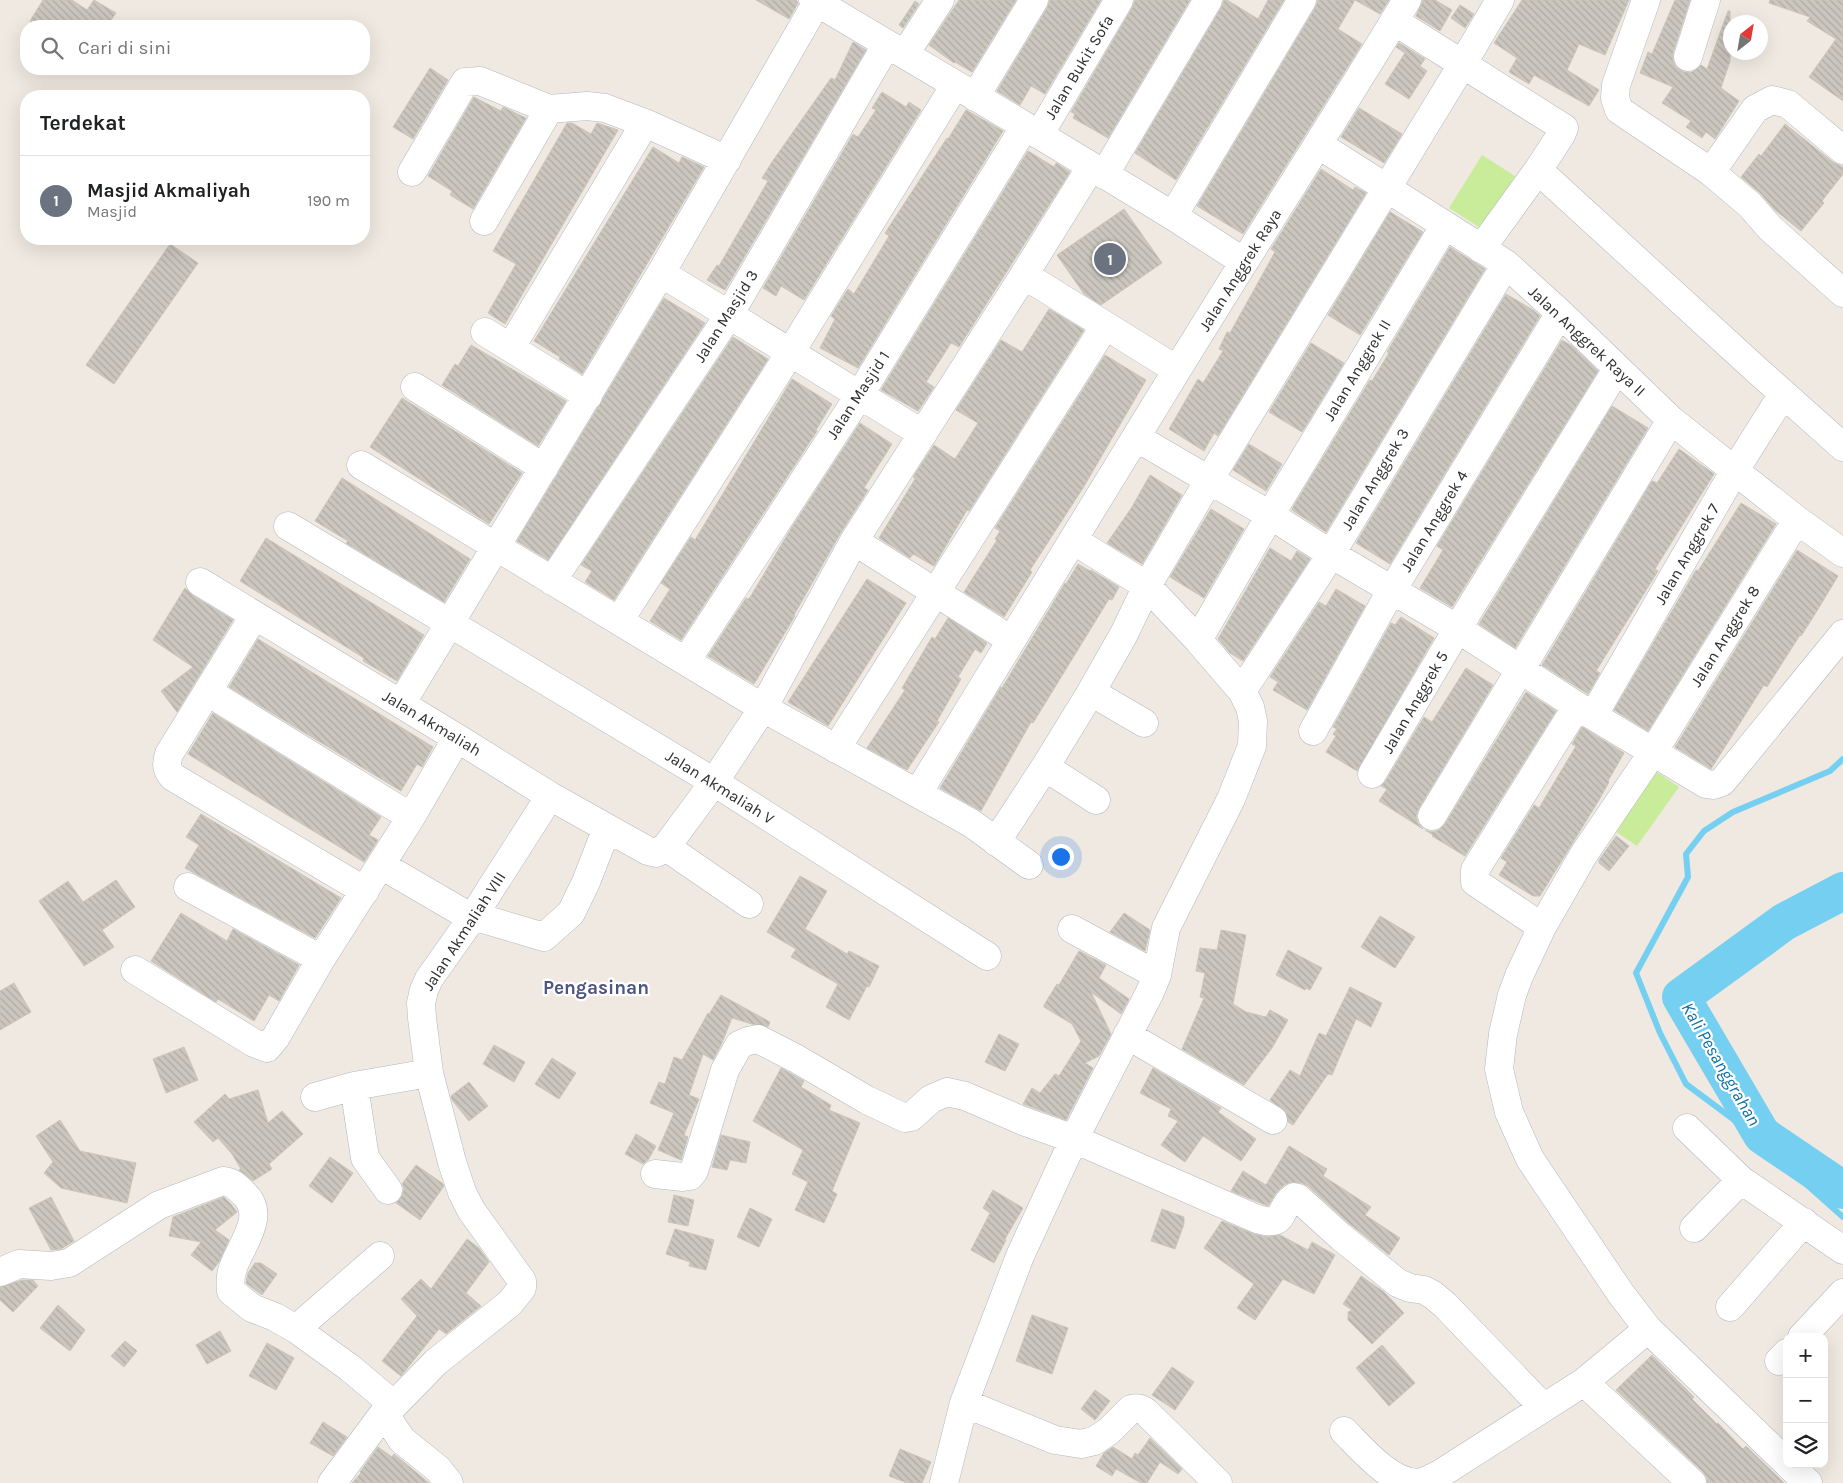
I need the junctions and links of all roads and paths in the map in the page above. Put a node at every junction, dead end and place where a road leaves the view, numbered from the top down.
1 (940, 0) edge
2 (1034, 0) edge
3 (1119, 0) edge
4 (1208, 0) edge
5 (1302, 0) edge
6 (1500, 0) edge
7 (1646, 0) edge
8 (1706, 0) edge
9 (826, 4) edge
10 (1400, 11) edge
11 (896, 49) junction
12 (1688, 57) dead end
13 (1462, 65) junction
14 (965, 91) junction
15 (548, 109) junction
16 (645, 124) junction
17 (1032, 130) junction
18 (1318, 145) junction
19 (1843, 150) edge
20 (726, 160) junction
21 (1538, 170) junction
22 (1097, 171) junction
23 (412, 172) dead end
24 (1711, 172) junction
25 (1387, 187) junction
26 (1750, 205) junction
27 (1173, 216) junction
28 (484, 221) dead end
29 (1445, 225) junction
30 (1481, 249) junction
31 (1244, 262) junction
32 (1506, 264) junction
33 (662, 273) junction
34 (1024, 275) junction
35 (1843, 275) edge
36 (1843, 293) edge
37 (1560, 313) junction
38 (729, 315) junction
39 (1105, 326) junction
40 (485, 332) dead end
41 (511, 347) junction
42 (790, 353) junction
43 (1616, 369) junction
44 (1177, 370) junction
45 (415, 388) dead end
46 (1783, 394) junction
47 (588, 396) junction
48 (859, 396) junction
49 (1671, 420) junction
50 (923, 434) junction
51 (1137, 438) junction
52 (1843, 447) edge
53 (362, 465) dead end
54 (544, 468) junction
55 (1735, 470) junction
56 (1209, 480) junction
57 (1270, 515) junction
58 (1797, 520) junction
59 (288, 526) dead end
60 (1073, 540) junction
61 (854, 542) junction
62 (495, 547) junction
63 (1843, 553) edge
64 (1330, 554) junction
65 (552, 581) junction
66 (200, 582) dead end
67 (1147, 586) junction
68 (1392, 590) junction
69 (935, 591) junction
70 (254, 616) junction
71 (619, 621) junction
72 (449, 622) junction
73 (1458, 629) junction
74 (1843, 634) edge
75 (1011, 640) junction
76 (1198, 640) junction
77 (686, 661) junction
78 (1521, 669) junction
79 (1242, 691) junction
80 (208, 692) junction
81 (1091, 692) junction
82 (401, 704) junction
83 (763, 708) junction
84 (1585, 711) junction
85 (1144, 723) dead end
86 (1313, 732) dead end
87 (457, 738) junction
88 (836, 748) junction
89 (1653, 752) junction
90 (1045, 767) junction
91 (1372, 774) dead end
92 (714, 782) junction
93 (918, 793) junction
94 (550, 796) junction
95 (1096, 800) dead end
96 (1432, 816) dead end
97 (411, 818) junction
98 (607, 828) junction
99 (996, 842) junction
100 (666, 847) junction
101 (381, 865) junction
102 (1029, 865) dead end
103 (188, 887) dead end
104 (365, 891) junction
105 (749, 904) dead end
106 (473, 917) junction
107 (1542, 927) junction
108 (1072, 929) dead end
109 (988, 956) dead end
110 (321, 959) junction
111 (135, 970) dead end
112 (1157, 975) junction
113 (1127, 1035) junction
114 (430, 1073) junction
115 (354, 1086) junction
116 (314, 1097) dead end
117 (1273, 1120) dead end
118 (1687, 1128) dead end
119 (1074, 1139) junction
120 (655, 1174) dead end
121 (1741, 1180) junction
122 (388, 1190) dead end
123 (1804, 1222) junction
124 (1694, 1228) dead end
125 (1843, 1250) edge
126 (380, 1256) dead end
127 (0, 1272) edge
128 (1843, 1293) edge
129 (1730, 1308) dead end
130 (1648, 1328) junction
131 (296, 1329) junction
132 (1806, 1333) edge
133 (1584, 1382) junction
134 (964, 1403) junction
135 (1544, 1407) junction
136 (389, 1409) junction
137 (1344, 1431) dead end
138 (1783, 1460) edge
139 (1791, 1468) edge
140 (332, 1483) edge
141 (450, 1483) edge
142 (944, 1483) edge
143 (1218, 1483) edge
144 (1692, 1483) edge
145 (1808, 1483) edge

1 - 11 street, Jalan Masjid 3
2 - 14 street
3 - 17 street, Jalan Bukit Sofa
4 - 22 street
5 - 27 street
6 - 13 street
7 - 24 street
8 - 12 street
9 - 11 street
9 - 20 street
10 - 13 street
10 - 18 street, Jalan Anggrek Raya
11 - 14 street
11 - 38 street, Jalan Masjid 3
13 - 21 street
13 - 25 street
14 - 17 street
14 - 42 street
15 - 16 street
15 - 23 street
15 - 28 street
16 - 20 street
16 - 41 street
17 - 22 street
17 - 48 street, Jalan Masjid 1
18 - 25 street, Jalan Anggrek Raya II
18 - 31 street, Jalan Anggrek Raya
19 - 24 street
20 - 33 street
21 - 30 street
21 - 46 street
22 - 27 street
22 - 34 street
24 - 26 street
25 - 29 street, Jalan Anggrek Raya II
25 - 56 street
26 - 35 street
26 - 36 street
27 - 31 street
29 - 30 street, Jalan Anggrek Raya II
29 - 57 street, Jalan Anggrek II
30 - 32 street, Jalan Anggrek Raya II
31 - 44 street, Jalan Anggrek Raya
32 - 37 street, Jalan Anggrek Raya II
32 - 64 street, Jalan Anggrek 3
33 - 38 street
33 - 47 street
34 - 39 street
34 - 50 street
37 - 43 street, Jalan Anggrek Raya II
37 - 68 street, Jalan Anggrek 4
38 - 42 street
38 - 65 street, Jalan Masjid 3
39 - 44 street
39 - 69 street
40 - 41 street
41 - 47 street
42 - 48 street
42 - 71 street
43 - 49 street, Jalan Anggrek Raya II
43 - 73 street, Jalan Anggrek 5
44 - 51 street, Jalan Anggrek Raya
45 - 54 street
46 - 52 street
46 - 55 street, Jalan Anggrek 7
47 - 54 street
48 - 50 street
48 - 77 street, Jalan Masjid 1
49 - 55 street, Jalan Anggrek Raya II
49 - 78 street
50 - 61 street
51 - 56 street
51 - 60 street, Jalan Anggrek Raya
53 - 62 street
54 - 62 street
55 - 58 street, Jalan Anggrek Raya II
55 - 84 street, Jalan Anggrek 7
56 - 57 street
56 - 67 street
57 - 64 street
57 - 76 street, Jalan Anggrek II
58 - 63 street, Jalan Anggrek Raya II
58 - 89 street, Jalan Anggrek 8
59 - 72 street, Jalan Akmaliah V
60 - 67 street
60 - 75 street, Jalan Anggrek Raya
61 - 69 street
61 - 83 street
62 - 65 street
62 - 72 street
64 - 68 street
64 - 79 street, Jalan Anggrek 3
65 - 71 street
66 - 70 street, Jalan Akmaliah
67 - 76 street
67 - 81 street
68 - 73 street
68 - 86 street, Jalan Anggrek 4
69 - 75 street
69 - 88 street
70 - 80 street
70 - 82 street, Jalan Akmaliah
71 - 77 street
72 - 82 street
72 - 92 street, Jalan Akmaliah V
73 - 78 street
73 - 91 street, Jalan Anggrek 5
74 - 89 street
75 - 93 street, Jalan Anggrek Raya
76 - 79 street
77 - 83 street
78 - 84 street
78 - 96 street
79 - 112 street
80 - 97 street
80 - 104 street
81 - 85 street
81 - 90 street
82 - 87 street, Jalan Akmaliah
83 - 88 street
83 - 92 street
84 - 89 street
84 - 107 street, Jalan Anggrek 7
87 - 94 street, Jalan Akmaliah
87 - 97 street
88 - 93 street
89 - 107 street, Jalan Anggrek 8
90 - 95 street
90 - 99 street
92 - 100 street
92 - 109 street, Jalan Akmaliah V
93 - 99 street
94 - 98 street, Jalan Akmaliah
94 - 106 street, Jalan Akmaliah VIII
97 - 101 street
98 - 100 street, Jalan Akmaliah
98 - 106 street
99 - 102 street
100 - 105 street
101 - 104 street
101 - 106 street
103 - 110 street
104 - 110 street
106 - 114 street, Jalan Akmaliah VIII
107 - 130 street, Jalan Anggrek 8
108 - 112 street
110 - 111 street
112 - 113 street
113 - 117 street
113 - 119 street
114 - 115 street
114 - 136 street, Jalan Akmaliah VIII
115 - 116 street
115 - 122 street
118 - 121 street
119 - 120 street
119 - 134 street
119 - 135 street
121 - 123 street
121 - 124 street
123 - 125 street
123 - 129 street
126 - 131 street
127 - 131 street
128 - 132 street
130 - 133 street
130 - 138 street, Jalan Anggrek 8
131 - 136 street
133 - 135 street
133 - 144 street
134 - 142 street
134 - 143 street
135 - 137 street
136 - 140 street
136 - 141 street
139 - 145 street, Jalan Anggrek 8

